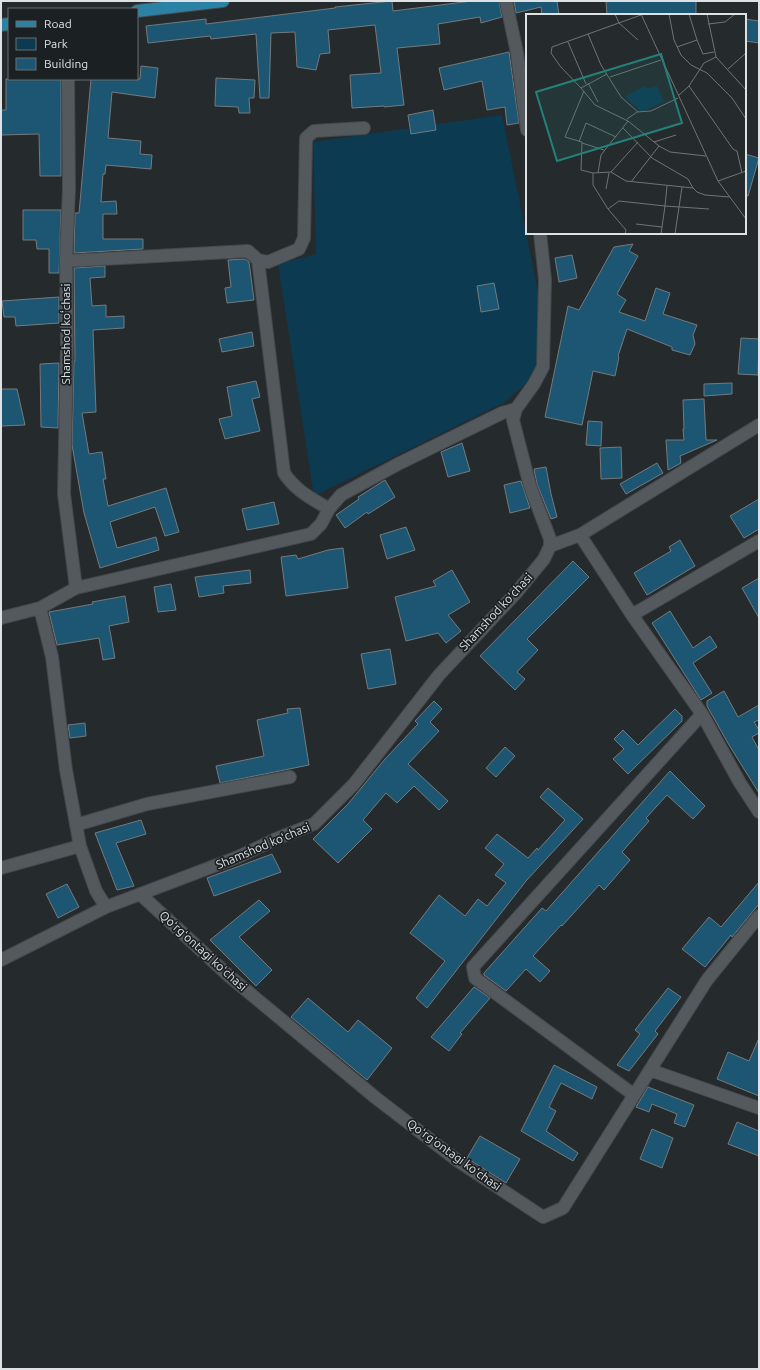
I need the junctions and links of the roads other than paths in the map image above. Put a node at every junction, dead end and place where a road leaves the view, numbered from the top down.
1 (223, 1) edge
2 (506, 1) edge
3 (138, 11) edge
4 (68, 80) edge
5 (526, 121) edge
6 (364, 128) dead end
7 (540, 234) edge
8 (258, 260) junction
9 (66, 261) junction
10 (516, 409) junction
11 (759, 425) edge
12 (329, 509) junction
13 (580, 535) junction
14 (759, 541) edge
15 (550, 546) junction
16 (76, 588) junction
17 (40, 608) junction
18 (632, 615) junction
19 (1, 618) edge
20 (702, 714) junction
21 (290, 777) dead end
22 (759, 812) edge
23 (76, 825) junction
24 (80, 846) junction
25 (1, 868) edge
26 (140, 894) junction
27 (106, 906) junction
28 (759, 916) edge
29 (1, 960) edge
30 (650, 1070) junction
31 (634, 1096) junction
32 (759, 1108) edge

1 - 3 main road
2 - 5 street
4 - 9 street, Shamshod koʻchasi
6 - 8 street
7 - 10 street
8 - 9 street
8 - 12 street
9 - 16 street, Shamshod koʻchasi
10 - 12 street
10 - 15 street
11 - 13 street
12 - 16 street
13 - 15 street
13 - 18 street
14 - 18 street
15 - 26 street, Shamshod koʻchasi
16 - 17 street
17 - 19 street
17 - 23 street
18 - 20 street
20 - 22 street
20 - 31 street
21 - 23 street
23 - 24 street
24 - 25 street
24 - 27 street
26 - 27 street, Shamshod koʻchasi
26 - 31 street, Qoʻrgʻontagi koʻchasi
27 - 29 street, Shamshod koʻchasi
28 - 30 street, Qoʻrgʻontagi koʻchasi
30 - 31 street, Qoʻrgʻontagi koʻchasi
30 - 32 street

